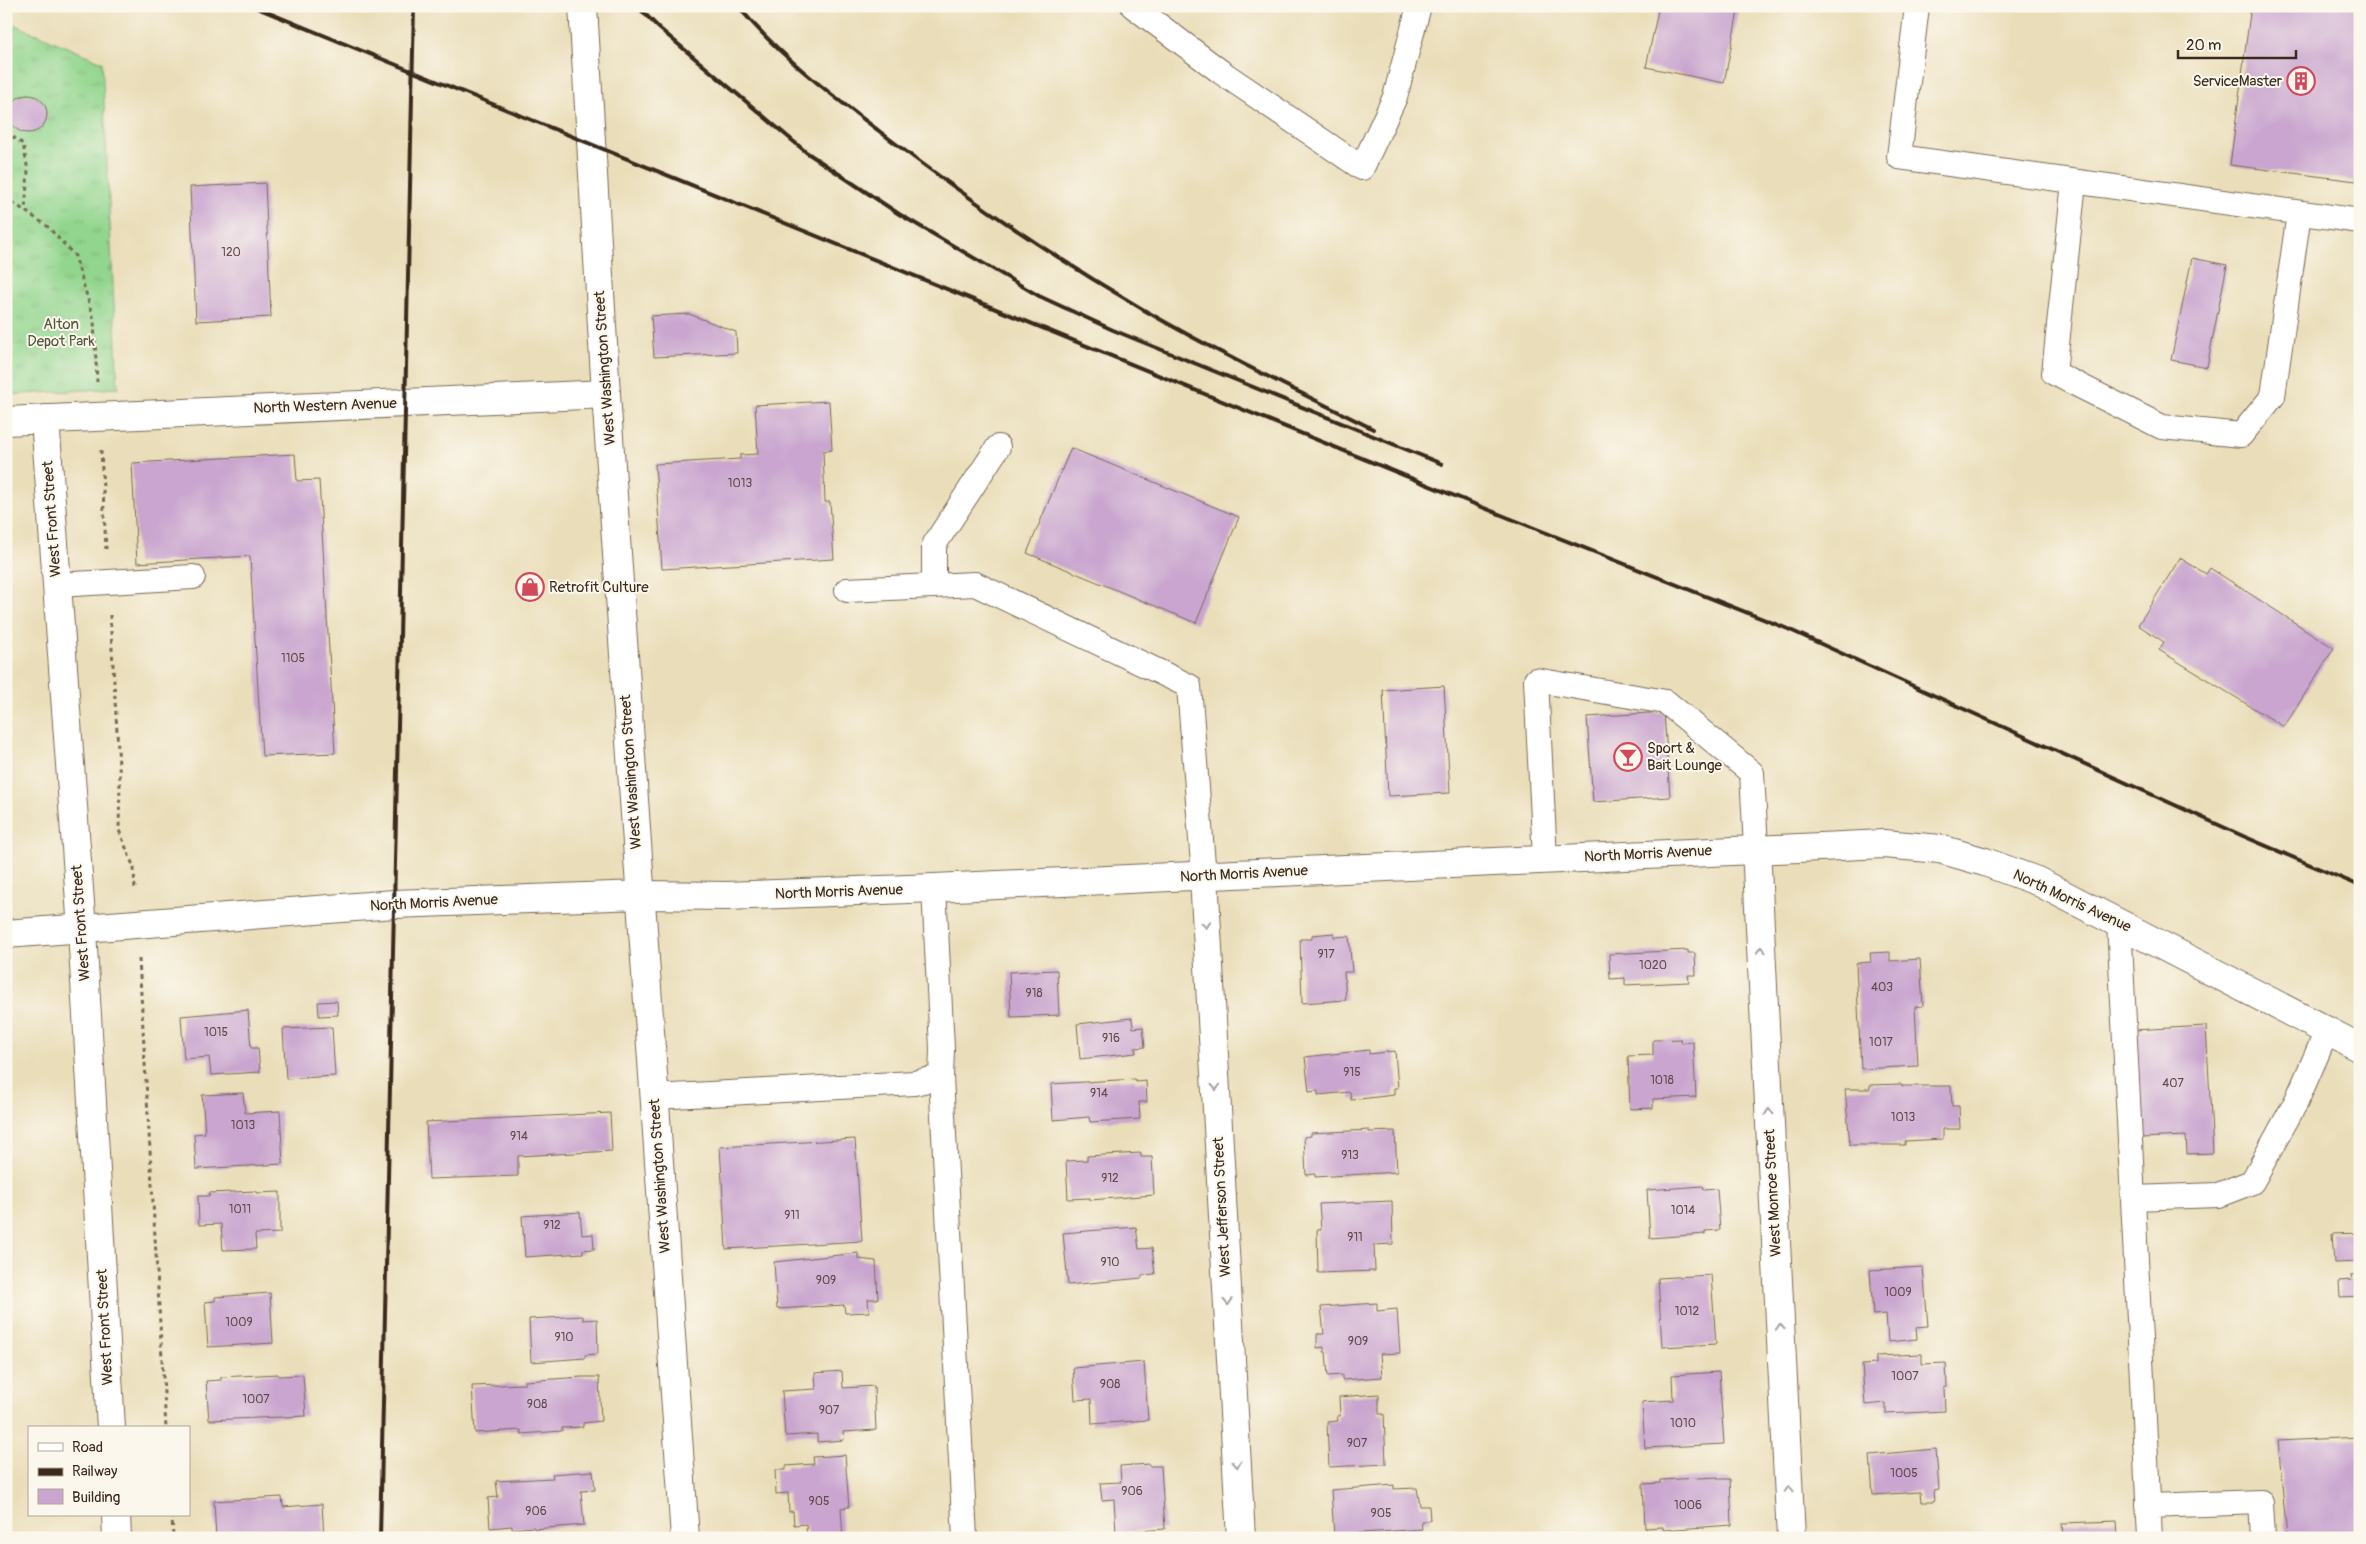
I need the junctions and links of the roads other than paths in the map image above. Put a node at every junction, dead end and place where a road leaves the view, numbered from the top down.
1 (583, 6) edge
2 (1133, 6) edge
3 (1419, 6) edge
4 (1917, 6) edge
5 (2074, 182) junction
6 (2299, 213) junction
7 (2360, 221) edge
8 (606, 394) junction
9 (45, 419) junction
10 (6, 421) edge
11 (998, 447) dead end
12 (193, 577) dead end
13 (57, 585) junction
14 (934, 586) junction
15 (846, 590) dead end
16 (1756, 848) junction
17 (1544, 859) junction
18 (1204, 876) junction
19 (934, 888) junction
20 (640, 895) junction
21 (2119, 922) junction
22 (82, 930) junction
23 (6, 934) edge
24 (2327, 1031) junction
25 (2360, 1048) edge
26 (940, 1077) junction
27 (654, 1097) junction
28 (2133, 1198) junction
29 (111, 1426) edge
30 (2148, 1506) junction
31 (116, 1516) edge
32 (117, 1538) edge
33 (684, 1538) edge
34 (965, 1538) edge
35 (1241, 1538) edge
36 (1791, 1538) edge
37 (2150, 1538) edge
38 (2263, 1538) edge

1 - 8 street, West Washington Street
2 - 3 lane
4 - 5 lane
5 - 6 lane
5 - 6 lane
6 - 7 lane
8 - 9 street, North Western Avenue
8 - 20 street, West Washington Street
9 - 10 street, North Western Avenue
9 - 13 street, West Front Street
11 - 14 lane
12 - 13 lane
13 - 22 street, West Front Street
14 - 15 lane
14 - 18 lane
16 - 17 street, North Morris Avenue
16 - 17 lane
16 - 21 street, North Morris Avenue
36 -> 16 street, West Monroe Street
17 - 18 street, North Morris Avenue
18 - 19 street, North Morris Avenue
18 -> 35 street, West Jefferson Street
19 - 20 street, North Morris Avenue
19 - 26 lane
20 - 22 street, North Morris Avenue
20 - 27 street, West Washington Street
21 - 24 street, North Morris Avenue
21 - 28 lane
22 - 23 street, North Morris Avenue
22 - 29 street, West Front Street
24 - 25 street, North Morris Avenue
24 - 28 lane
26 - 27 lane
26 - 34 lane
27 - 33 street, West Washington Street
28 - 30 lane
30 - 37 lane
30 - 38 lane
31 - 32 street

